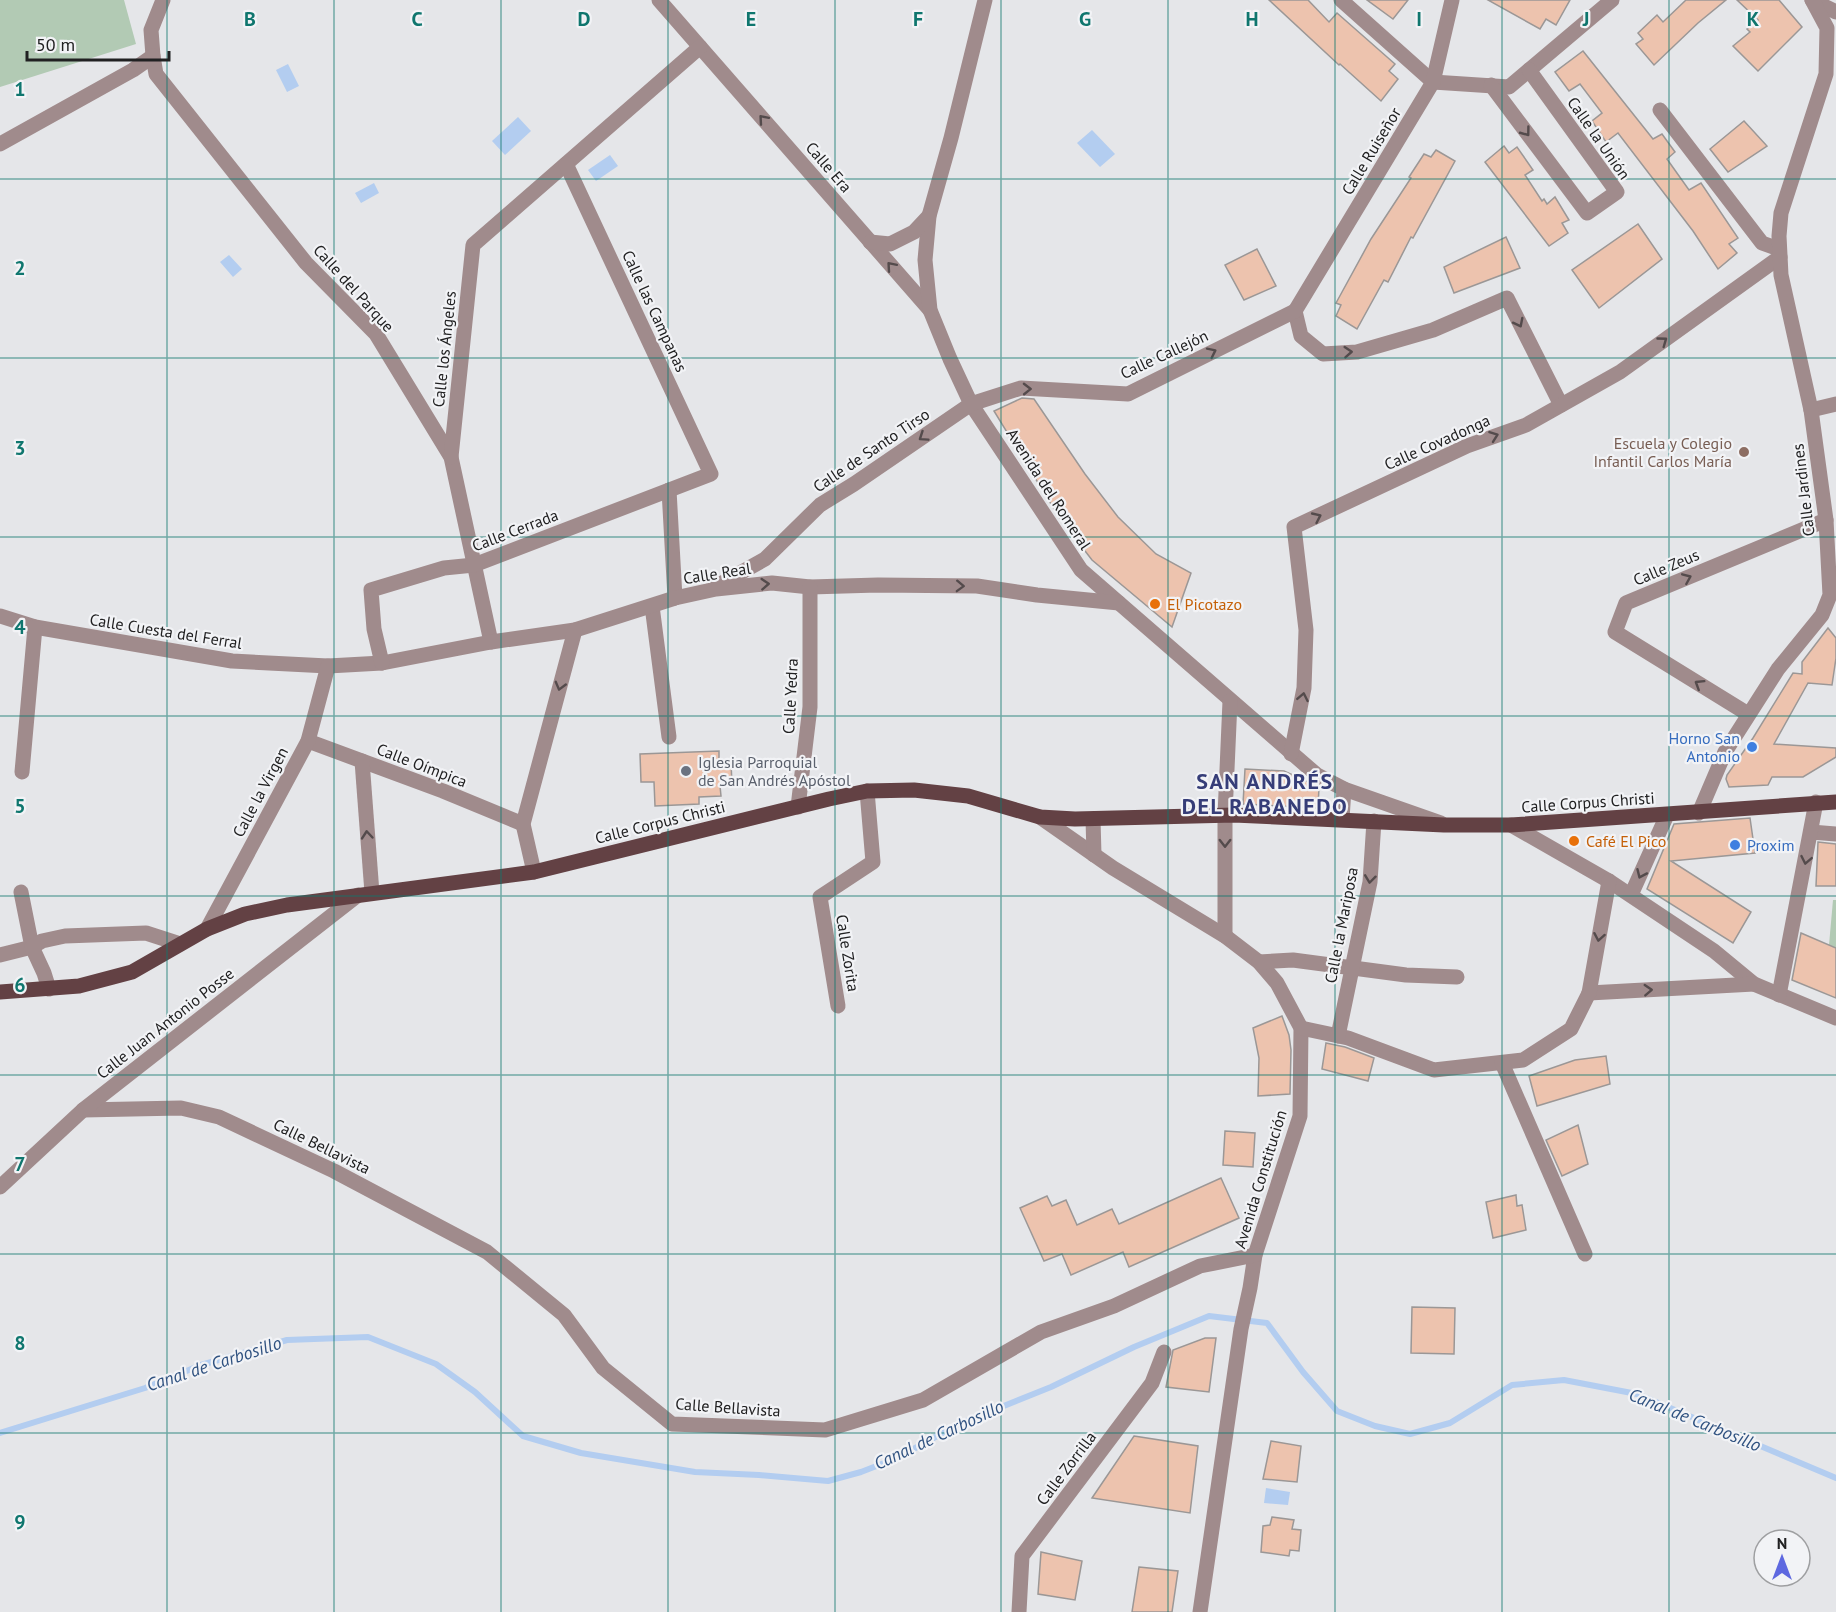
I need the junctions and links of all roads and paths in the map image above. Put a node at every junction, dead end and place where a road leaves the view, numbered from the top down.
1 (163, 0) edge
2 (659, 0) edge
3 (985, 0) edge
4 (1341, 0) edge
5 (1452, 0) edge
6 (1612, 0) edge
7 (1812, 0) edge
8 (1836, 12) edge
9 (700, 47) junction
10 (153, 56) junction
11 (1529, 70) junction
12 (1433, 82) junction
13 (1491, 85) junction
14 (1660, 110) dead end
15 (0, 144) edge
16 (566, 164) junction
17 (929, 216) junction
18 (870, 242) junction
19 (1779, 253) junction
20 (930, 310) junction
21 (1295, 311) junction
22 (971, 404) junction
23 (1836, 404) edge
24 (1561, 405) junction
25 (1811, 410) junction
26 (451, 457) junction
27 (711, 474) joint
28 (669, 490) junction
29 (1826, 520) junction
30 (474, 565) junction
31 (810, 587) junction
32 (707, 591) junction
33 (675, 598) junction
34 (1119, 603) junction
35 (652, 606) junction
36 (0, 616) edge
37 (35, 627) junction
38 (575, 630) junction
39 (491, 642) junction
40 (382, 663) junction
41 (328, 666) junction
42 (1230, 701) junction
43 (1748, 714) junction
44 (669, 737) dead end
45 (308, 741) junction
46 (1291, 754) junction
47 (362, 761) junction
48 (22, 772) dead end
49 (1344, 789) junction
50 (867, 791) junction
51 (1816, 802) junction
52 (1836, 802) edge
53 (798, 807) junction
54 (1699, 813) junction
55 (1225, 815) junction
56 (1667, 815) junction
57 (1040, 816) junction
58 (1093, 819) junction
59 (1342, 819) junction
60 (1374, 821) junction
61 (523, 824) junction
62 (1444, 825) junction
63 (1511, 825) junction
64 (1811, 832) junction
65 (1836, 834) edge
66 (1094, 855) junction
67 (534, 872) junction
68 (1609, 881) junction
69 (21, 892) dead end
70 (365, 894) junction
71 (1631, 895) junction
72 (207, 929) junction
73 (1225, 936) junction
74 (180, 944) junction
75 (32, 947) junction
76 (0, 956) edge
77 (1259, 963) junction
78 (1352, 968) junction
79 (1457, 977) dead end
80 (1754, 984) junction
81 (49, 988) junction
82 (0, 992) edge
83 (1589, 993) junction
84 (1779, 995) junction
85 (838, 1006) dead end
86 (1836, 1018) edge
87 (1301, 1028) junction
88 (1338, 1036) junction
89 (1502, 1063) junction
90 (83, 1110) junction
91 (0, 1187) edge
92 (1585, 1254) dead end
93 (1255, 1255) junction
94 (1164, 1352) dead end
95 (1019, 1612) edge
96 (1200, 1612) edge

1 - 10 street, Calle del Parque
2 - 9 street, Calle Era
3 - 17 street, Avenida del Romeral
4 - 12 street
5 - 12 street, Calle Ruiseñor
6 - 11 street
7 - 8 street
7 - 19 street, Calle Jardines
9 - 16 street
18 -> 9 street, Calle Era
10 - 15 street
10 - 26 street, Calle del Parque
11 - 13 street
13 -> 11 street, Calle la Unión
12 - 13 street
12 - 21 street, Calle Ruiseñor
14 - 19 street
16 - 26 street, Calle los Ángeles
16 - 27 street, Calle las Campanas
17 - 18 street
17 - 20 street, Avenida del Romeral
20 -> 18 street, Calle Era
24 -> 19 street, Calle Covadonga
19 - 25 street, Calle Jardines
20 - 22 street, Avenida del Romeral
22 -> 21 street, Calle Callejón
21 -> 24 street
22 -> 32 street, Calle de Santo Tirso
22 - 34 street, Avenida del Romeral
23 - 25 street
46 -> 24 street, Calle Covadonga
25 - 29 street, Calle Jardines
26 - 30 street, Calle del Parque
27 - 28 street, Calle Cerrada
28 - 30 street, Calle Cerrada
28 - 33 street
29 - 43 street, Calle Jardines
43 -> 29 street, Calle Zeus
30 - 39 street, Calle del Parque
30 - 40 street, Calle Cerrada
32 -> 31 street, Calle Real
31 -> 34 street, Calle Real
31 - 53 street, Calle Yedra
32 - 33 street, Calle Real
33 - 35 street, Calle Real
34 - 42 street, Avenida del Romeral
35 - 38 street, Calle Real
35 - 44 street
36 - 37 street, Calle Cuesta del Ferral
37 - 41 street, Calle Cuesta del Ferral
37 - 48 street
38 - 39 street, Calle Real
38 -> 61 street
39 - 40 street, Calle Real
40 - 41 street, Calle Real
41 - 45 street, Calle la Virgen
42 - 46 street, Avenida del Romeral
42 - 55 street
43 - 54 street, Calle Jardines
45 - 47 street, Calle Oímpica
45 - 72 street, Calle la Virgen
46 - 49 street, Avenida del Romeral
47 - 61 street, Calle Oímpica
70 -> 47 street
49 - 59 street
49 - 62 street, Avenida del Romeral
50 - 53 main road, Calle Corpus Christi
50 - 57 main road, Calle Corpus Christi
50 - 85 street, Calle Zorita
51 - 52 main road, Calle Corpus Christi
51 - 54 main road, Calle Corpus Christi
51 - 64 street
53 - 67 main road, Calle Corpus Christi
54 - 56 main road, Calle Corpus Christi
55 - 58 main road, Calle Corpus Christi
55 - 59 main road, Calle Corpus Christi
55 -> 73 street
56 - 63 main road, Calle Corpus Christi
56 -> 71 street
57 - 58 main road, Calle Corpus Christi
57 - 66 street, Avenida Constitución
58 - 66 street
59 - 60 main road, Calle Corpus Christi
60 - 62 main road, Calle Corpus Christi
60 -> 78 street, Calle la Mariposa
61 - 67 street
62 - 63 main road, Calle Corpus Christi
63 - 68 street
64 - 65 street
64 -> 84 street
66 - 73 street, Avenida Constitución
67 - 70 main road, Calle Corpus Christi
68 - 71 street
68 -> 83 street
69 - 75 street
70 - 72 main road, Calle Corpus Christi
70 - 90 street, Calle Juan Antonio Posse
71 - 80 street
72 - 74 main road, Calle Corpus Christi
73 - 77 street, Avenida Constitución
74 - 75 street
74 - 81 main road, Calle Corpus Christi
75 - 76 street
75 - 81 street
77 - 78 street
77 - 87 street, Avenida Constitución
78 - 79 street
78 - 88 street, Calle la Mariposa
83 -> 80 street
80 - 84 street
81 - 82 main road, Calle Corpus Christi
83 - 89 street
84 - 86 street
87 - 88 street
87 - 93 street, Avenida Constitución
88 - 89 street
89 - 92 street
90 - 91 street, Calle Juan Antonio Posse
90 - 93 street, Calle Bellavista
93 - 96 street, Avenida Constitución
94 - 95 street, Calle Zorrilla

